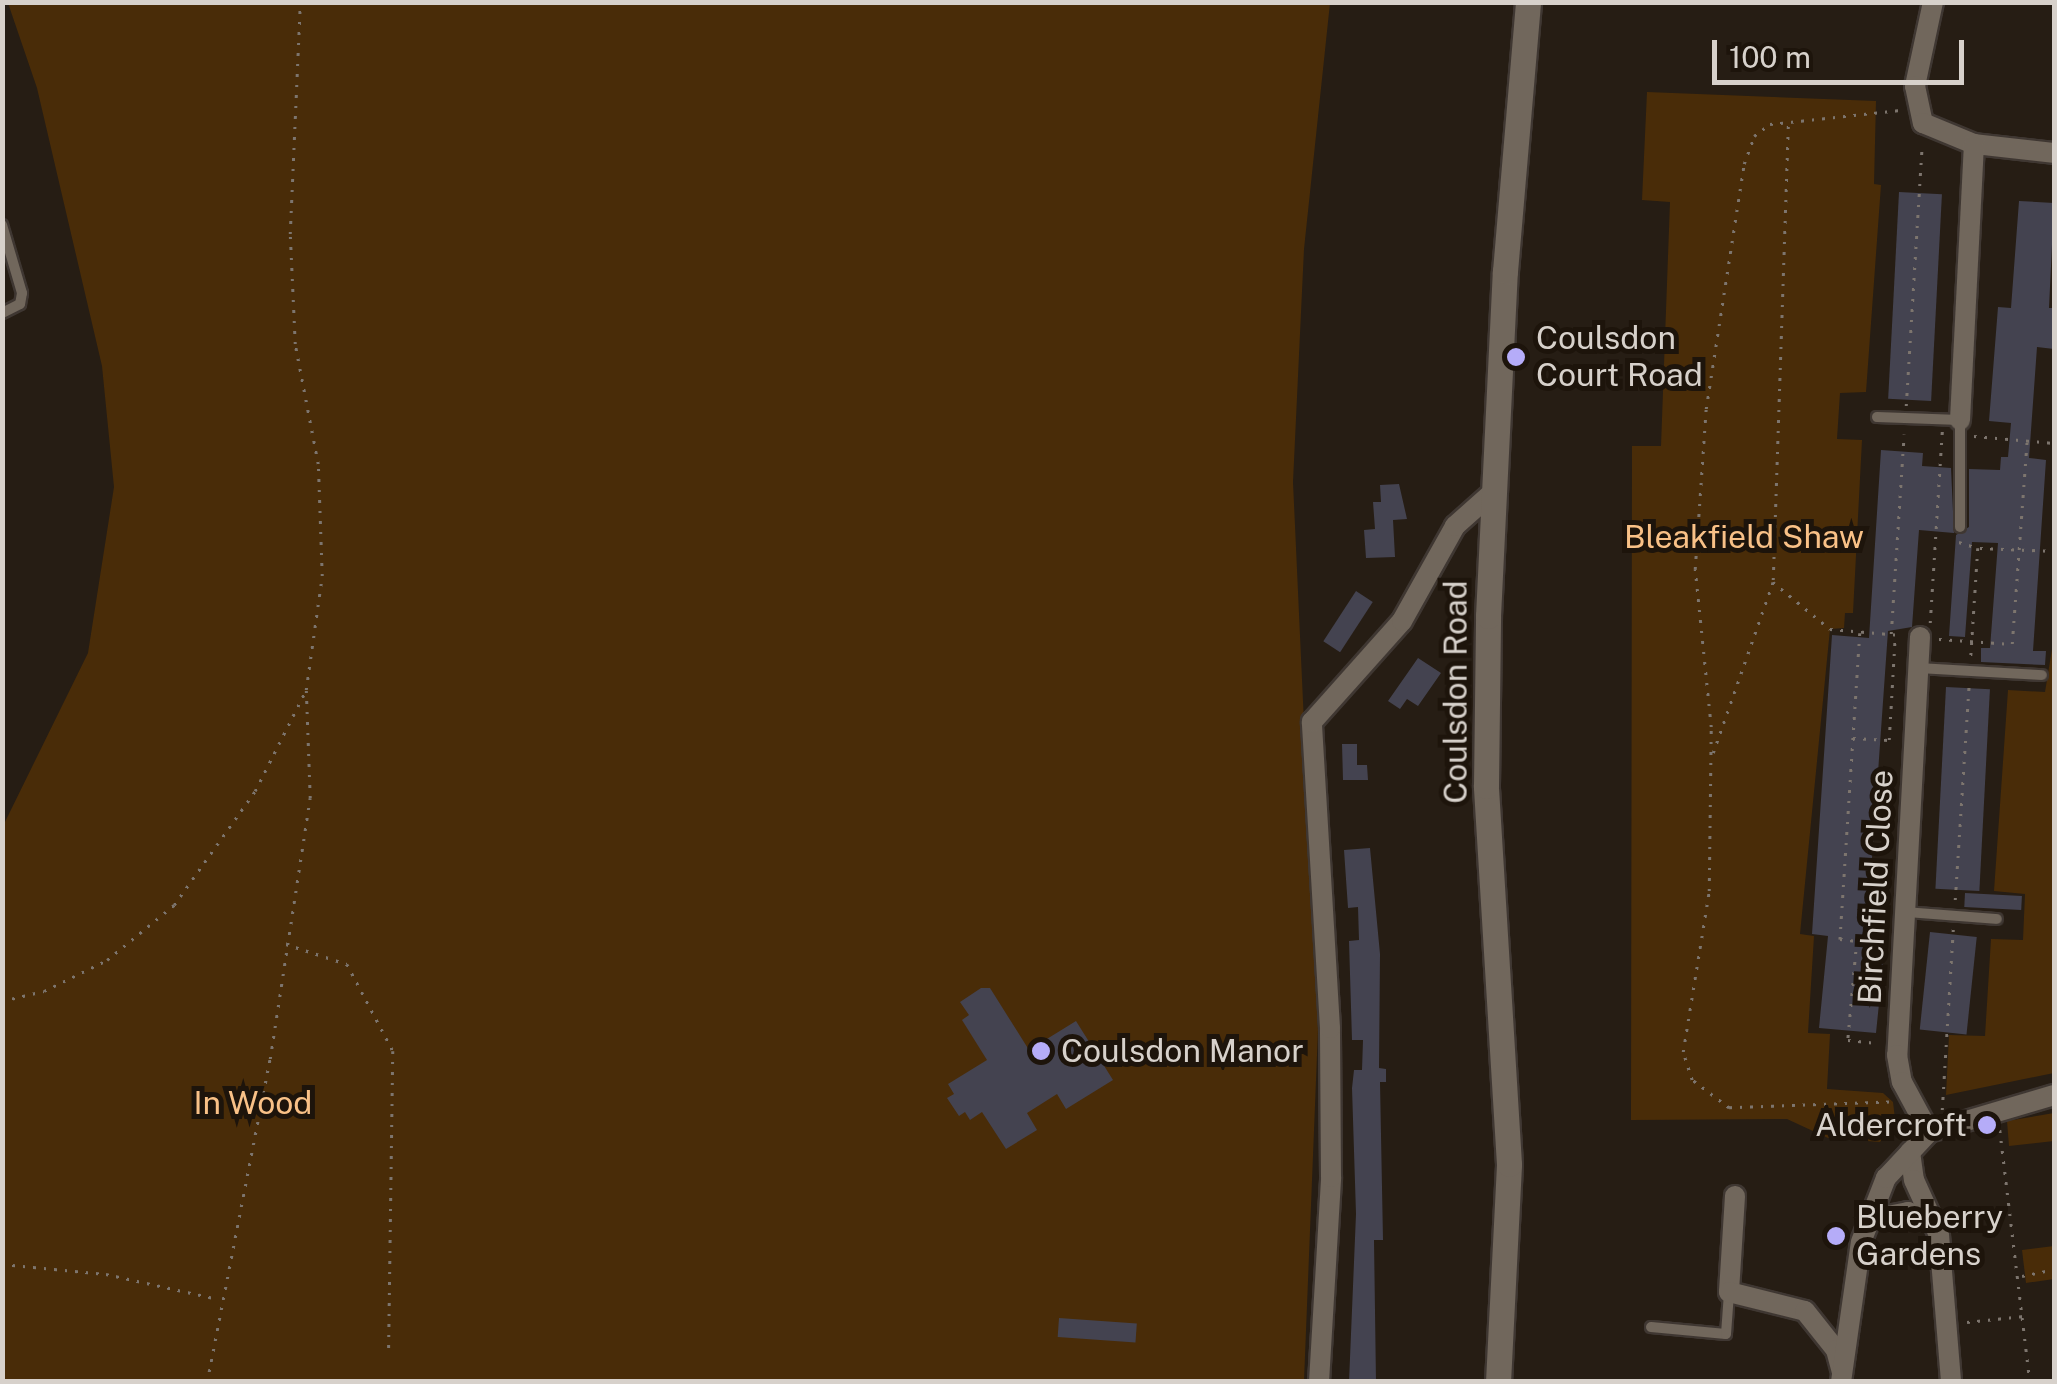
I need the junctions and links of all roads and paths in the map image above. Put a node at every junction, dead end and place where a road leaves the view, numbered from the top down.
1 (300, 2) edge
2 (1528, 2) edge
3 (1933, 2) edge
4 (1920, 115) junction
5 (1788, 120) junction
6 (1974, 144) junction
7 (2054, 152) edge
8 (2, 225) edge
9 (2, 313) edge
10 (1877, 417) dead end
11 (1906, 418) junction
12 (1955, 425) junction
13 (2027, 441) junction
14 (2054, 443) edge
15 (1492, 492) junction
16 (1960, 527) joint
17 (1978, 548) junction
18 (2018, 550) junction
19 (2054, 551) edge
20 (1773, 582) junction
21 (2054, 615) edge
22 (1860, 632) junction
23 (1893, 635) junction
24 (1920, 637) joint
25 (1972, 642) junction
26 (2054, 646) edge
27 (1918, 668) junction
28 (1970, 670) junction
29 (2042, 675) dead end
30 (306, 690) junction
31 (1853, 738) junction
32 (1710, 760) junction
33 (1905, 912) junction
34 (1954, 916) junction
35 (1998, 919) dead end
36 (1856, 941) junction
37 (284, 943) junction
38 (1903, 944) junction
39 (2, 1001) edge
40 (1888, 1044) dead end
41 (1893, 1089) junction
42 (2054, 1094) edge
43 (1999, 1109) junction
44 (1936, 1129) junction
45 (1910, 1152) junction
46 (1735, 1196) dead end
47 (1868, 1220) junction
48 (1928, 1222) junction
49 (2, 1264) edge
50 (2054, 1269) edge
51 (2021, 1276) junction
52 (1730, 1292) junction
53 (221, 1300) junction
54 (2025, 1316) junction
55 (1946, 1324) junction
56 (1651, 1326) dead end
57 (390, 1349) dead end
58 (1842, 1378) edge
59 (207, 1382) edge
60 (1319, 1382) edge
61 (1498, 1382) edge
62 (1950, 1382) edge
63 (2030, 1382) edge

1 - 30 path
2 - 15 main road, Coulsdon Road
3 - 4 street
4 - 5 path
4 - 6 street
4 - 11 path
5 - 20 path
5 - 32 path
6 - 7 street
6 - 12 street
8 - 9 lane
10 - 11 lane
11 - 12 lane
11 - 23 path
12 - 13 path
12 - 16 lane
12 - 25 path
13 - 14 path
13 - 18 path
15 - 60 street
15 - 61 main road, Coulsdon Road
16 - 17 path
17 - 18 path
17 - 25 path
18 - 19 path
18 - 25 path
20 - 22 path
20 - 32 path
21 - 26 path
22 - 23 path
22 - 31 path
23 - 24 path
23 - 31 path
24 - 27 street, Birchfield Close
25 - 28 path
27 - 28 lane
27 - 33 street, Birchfield Close
28 - 29 lane
28 - 34 path
30 - 37 path
30 - 39 path
31 - 36 path
32 - 41 path
33 - 34 lane
33 - 38 street, Birchfield Close
34 - 35 lane
34 - 44 path
36 - 38 path
36 - 40 path
37 - 53 path
37 - 57 path
38 - 41 street, Birchfield Close
41 - 44 street, Birchfield Close
42 - 43 street
43 - 44 street
43 - 51 path
44 - 45 street
45 - 47 street
45 - 48 street
46 - 52 street
47 - 48 street
47 - 58 street
48 - 55 street
49 - 53 path
50 - 51 path
51 - 54 path
52 - 56 lane
52 - 58 street
53 - 59 path
54 - 55 path
54 - 63 path
55 - 62 street

